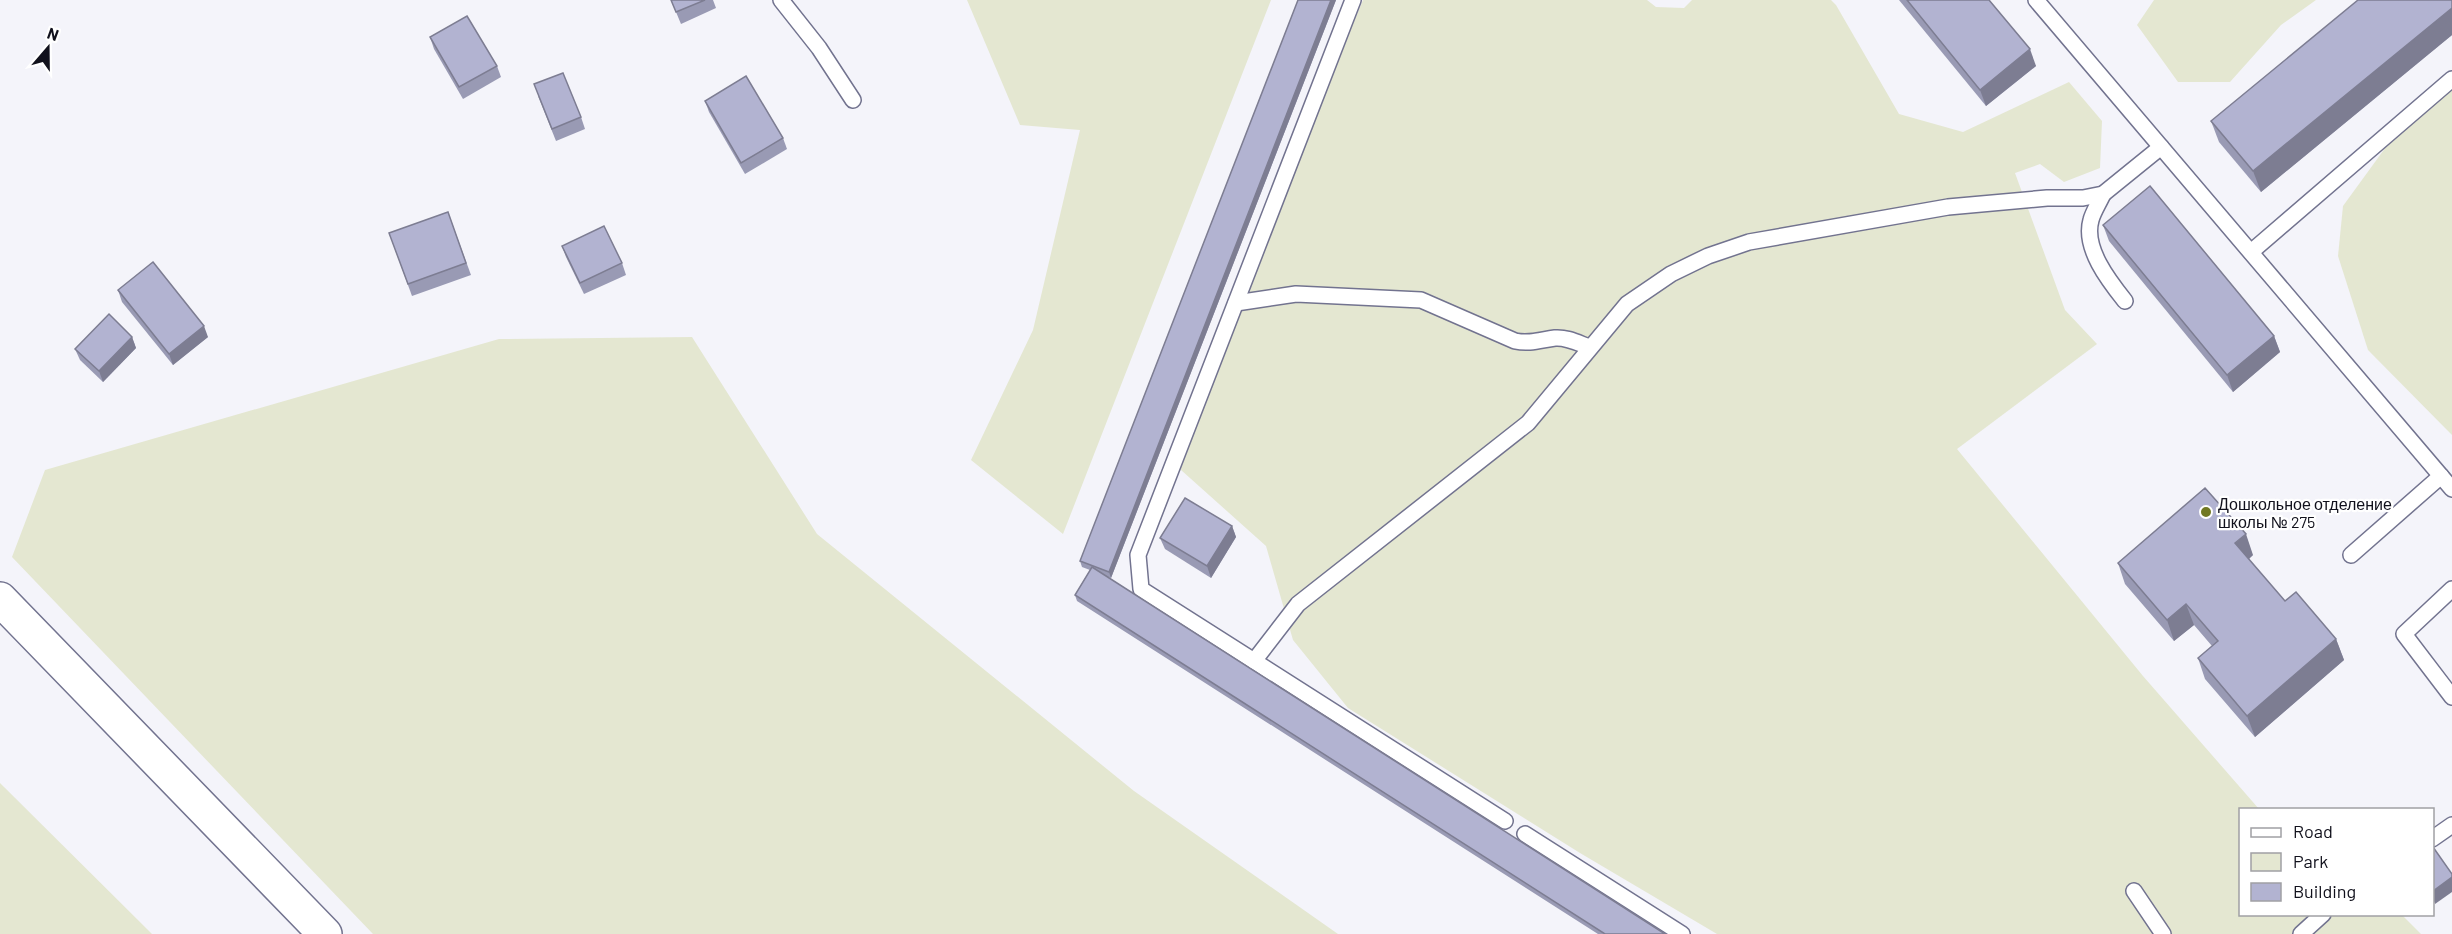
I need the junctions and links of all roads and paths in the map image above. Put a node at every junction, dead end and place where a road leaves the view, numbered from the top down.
1 (781, 0) edge
2 (1353, 0) edge
3 (2036, 0) edge
4 (2452, 79) edge
5 (853, 100) dead end
6 (2161, 147) junction
7 (2103, 194) junction
8 (2251, 252) junction
9 (2125, 301) dead end
10 (1236, 303) junction
11 (1589, 347) junction
12 (2441, 476) junction
13 (2452, 489) edge
14 (2351, 555) dead end
15 (2452, 589) edge
16 (0, 599) edge
17 (1254, 661) junction
18 (2452, 697) edge
19 (1505, 821) dead end
20 (2452, 825) edge
21 (1525, 834) dead end
22 (2434, 838) edge
23 (2134, 891) dead end
24 (2322, 916) edge
25 (325, 934) edge
26 (1682, 934) edge
27 (2163, 934) edge
28 (2301, 934) edge

1 - 5 lane
2 - 10 lane
3 - 6 lane
4 - 8 lane
6 - 7 lane
6 - 8 lane
7 - 9 lane
7 - 11 lane
8 - 12 lane
10 - 11 lane
10 - 17 lane
11 - 17 lane
12 - 13 lane
12 - 14 lane
15 - 18 lane
16 - 25 street
17 - 19 lane
20 - 22 lane
21 - 26 lane
23 - 27 lane
24 - 28 lane

